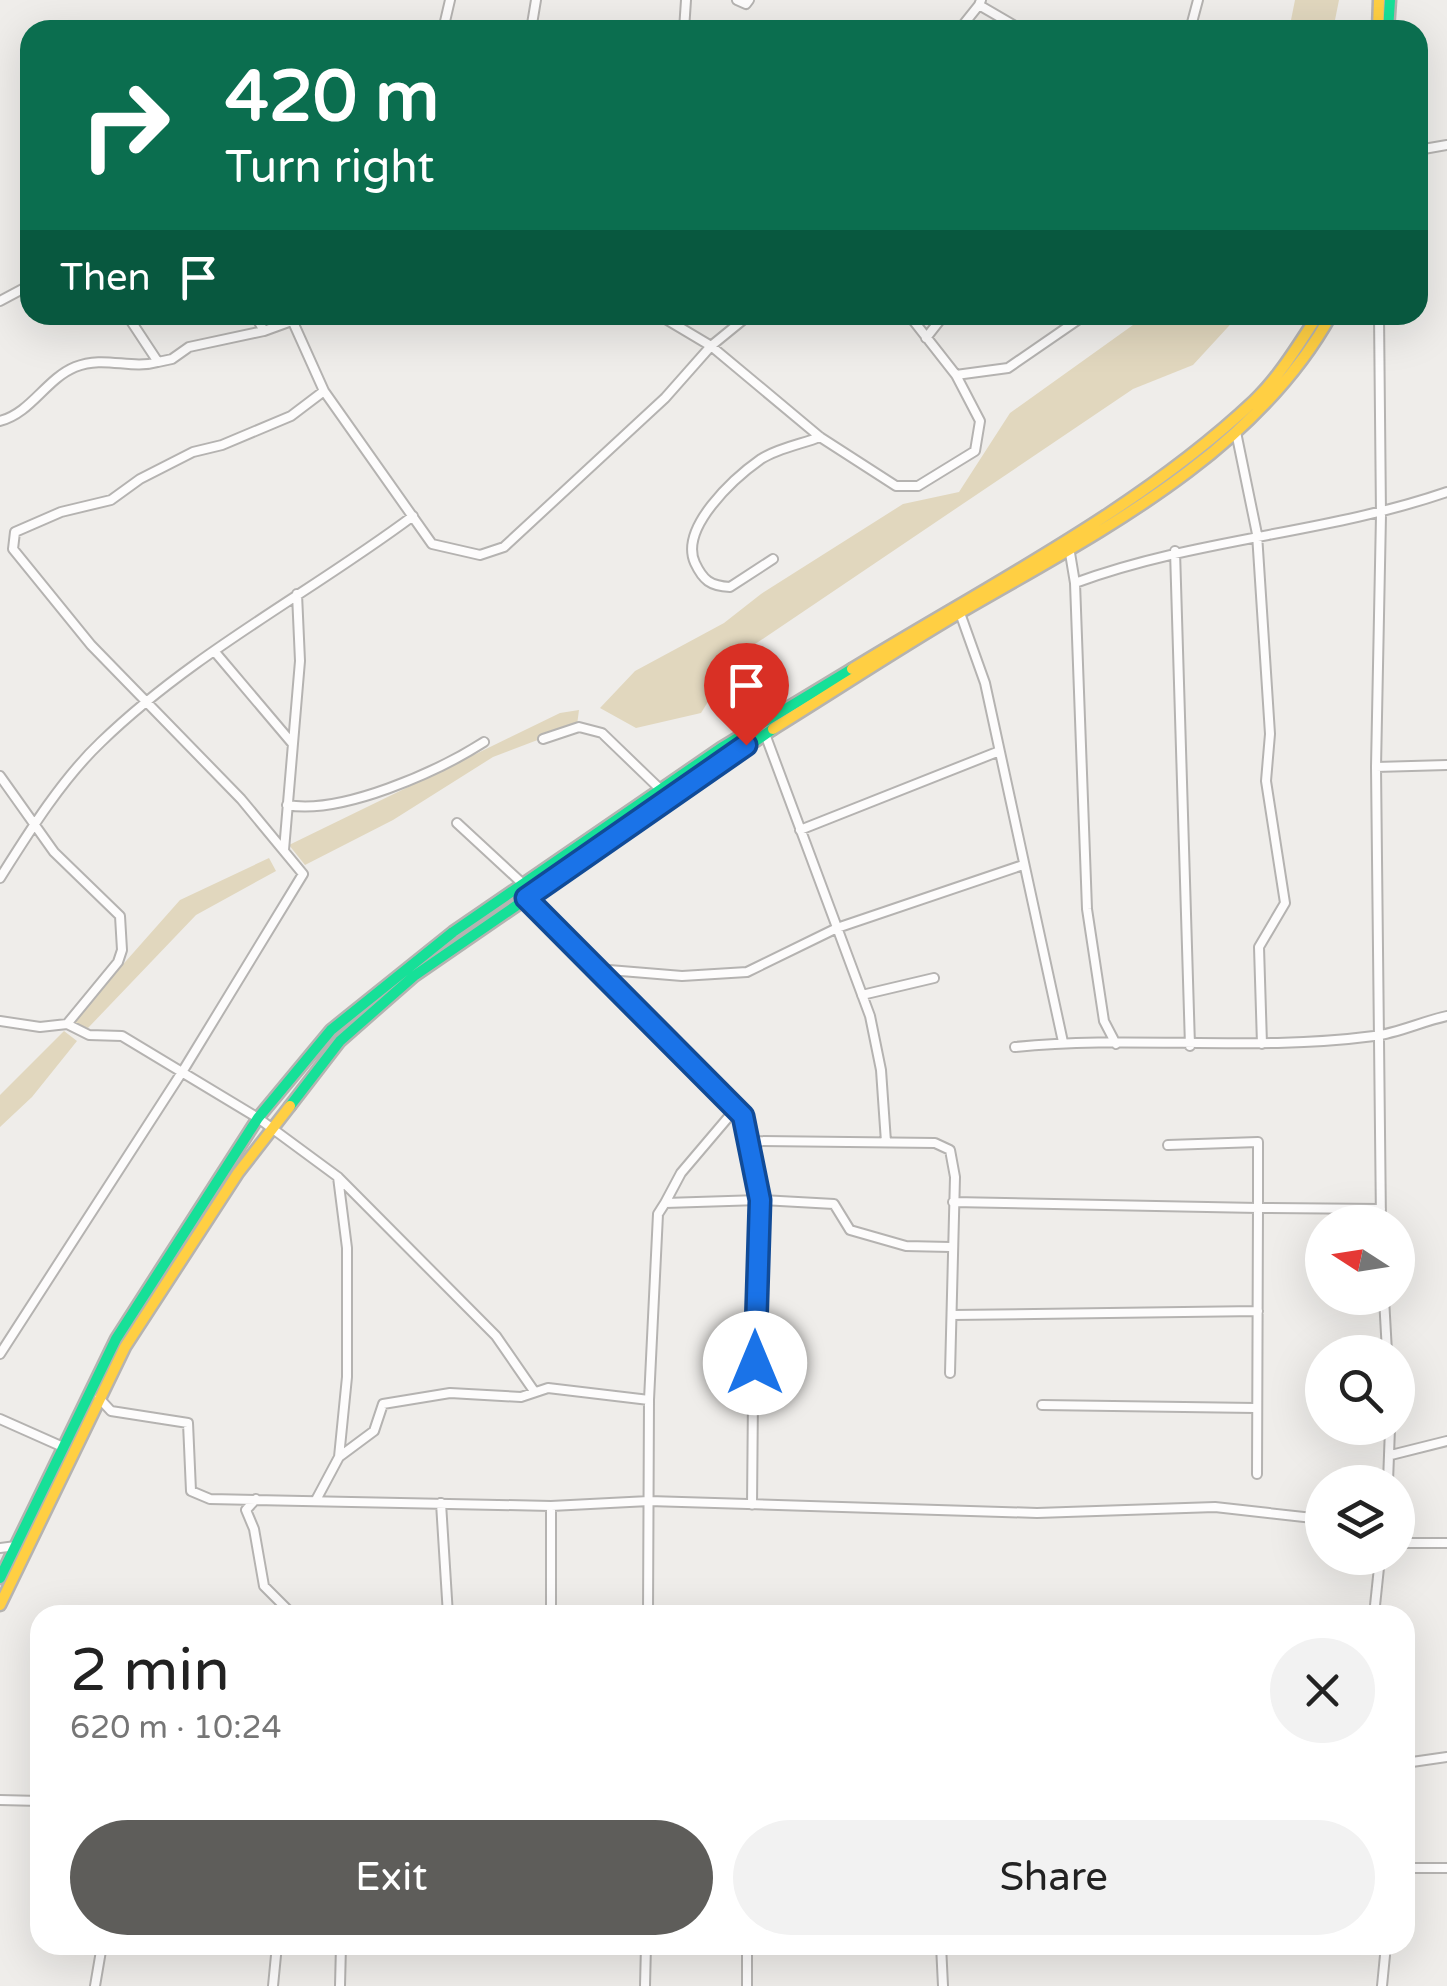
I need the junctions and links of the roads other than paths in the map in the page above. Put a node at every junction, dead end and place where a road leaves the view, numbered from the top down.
1 (737, 0) edge
2 (749, 0) edge
3 (980, 2) edge
4 (1007, 20) edge
5 (133, 325) edge
6 (261, 325) edge
7 (282, 325) edge
8 (294, 325) edge
9 (676, 325) edge
10 (737, 325) edge
11 (916, 325) edge
12 (936, 325) edge
13 (1070, 325) edge
14 (1311, 325) edge
15 (1325, 325) edge
16 (1378, 325) edge
17 (264, 330) junction
18 (926, 338) junction
19 (711, 346) junction
20 (158, 362) junction
21 (956, 375) junction
22 (324, 391) junction
23 (0, 421) edge
24 (1236, 432) junction
25 (820, 437) junction
26 (1447, 492) edge
27 (1382, 515) junction
28 (413, 516) junction
29 (1257, 534) junction
30 (1065, 539) junction
31 (1175, 551) junction
32 (1071, 552) junction
33 (773, 559) dead end
34 (1074, 583) junction
35 (297, 594) junction
36 (960, 614) junction
37 (216, 652) junction
38 (147, 702) junction
39 (765, 734) junction
40 (544, 739) dead end
41 (484, 742) dead end
42 (292, 743) junction
43 (997, 752) junction
44 (1447, 765) edge
45 (1376, 767) junction
46 (0, 776) edge
47 (660, 789) junction
48 (286, 805) junction
49 (457, 822) dead end
50 (34, 828) junction
51 (800, 830) junction
52 (284, 850) junction
53 (1023, 866) junction
54 (0, 878) edge
55 (522, 884) junction
56 (526, 898) junction
57 (837, 928) junction
58 (597, 968) junction
59 (934, 978) dead end
60 (862, 995) junction
61 (1447, 1016) edge
62 (0, 1021) edge
63 (67, 1024) junction
64 (1378, 1036) junction
65 (1063, 1042) junction
66 (1116, 1044) junction
67 (1262, 1044) junction
68 (1015, 1046) dead end
69 (1190, 1046) junction
70 (184, 1070) junction
71 (737, 1107) junction
72 (258, 1118) junction
73 (271, 1130) junction
74 (751, 1141) junction
75 (886, 1142) junction
76 (1168, 1145) dead end
77 (338, 1177) junction
78 (760, 1200) junction
79 (954, 1202) junction
80 (665, 1204) junction
81 (1381, 1205) edge
82 (1258, 1208) junction
83 (1305, 1209) edge
84 (950, 1247) junction
85 (1258, 1311) junction
86 (952, 1315) junction
87 (0, 1354) edge
88 (950, 1373) dead end
89 (534, 1391) junction
90 (99, 1398) junction
91 (649, 1400) junction
92 (1042, 1404) dead end
93 (1255, 1408) junction
94 (0, 1419) edge
95 (1447, 1441) edge
96 (1391, 1445) edge
97 (63, 1447) junction
98 (1391, 1455) junction
99 (339, 1457) junction
100 (1390, 1465) edge
101 (1257, 1474) dead end
102 (256, 1499) junction
103 (316, 1500) junction
104 (649, 1501) junction
105 (440, 1503) junction
106 (752, 1505) junction
107 (551, 1506) junction
108 (1305, 1517) edge
109 (1447, 1543) edge
110 (1415, 1544) edge
111 (16, 1546) junction
112 (0, 1548) edge
113 (1378, 1575) edge
114 (0, 1578) edge
115 (0, 1605) edge
116 (283, 1605) edge
117 (447, 1605) edge
118 (551, 1605) edge
119 (648, 1605) edge
120 (1375, 1605) edge
121 (1447, 1757) edge
122 (1415, 1762) edge
123 (0, 1800) edge
124 (30, 1801) edge
125 (1415, 1868) edge
126 (1447, 1868) edge
127 (100, 1955) edge
128 (276, 1955) edge
129 (341, 1955) edge
130 (646, 1955) edge
131 (747, 1955) edge
132 (941, 1955) edge
133 (1385, 1955) edge
134 (95, 1986) edge
135 (272, 1986) edge
136 (340, 1986) edge
137 (644, 1986) edge
138 (746, 1986) edge
139 (943, 1986) edge
140 (1382, 1986) edge

1 - 2 street
3 - 4 street
5 - 20 street
6 - 17 street
7 - 17 street
8 - 22 street
9 - 19 street
10 - 19 street
11 - 18 street
12 - 18 street
13 - 21 street
14 - 30 street
15 - 24 street
16 - 27 street
17 - 20 street
18 - 21 street
19 - 25 street
19 - 28 street
20 - 23 street
21 - 25 street
22 - 28 street
22 - 38 street
24 - 29 street
24 - 32 street
25 - 33 street
26 - 27 street
27 - 29 street
27 - 45 street
28 - 35 street
29 - 31 street
29 - 67 street
30 - 32 street
30 - 47 street
31 - 34 street
31 - 69 street
32 - 34 street
32 - 36 street
34 - 66 street
35 - 37 street
35 - 42 street
36 - 39 street
36 - 43 street
37 - 38 street
37 - 42 street
38 - 50 street
38 - 52 street
39 - 51 street
39 - 56 street
40 - 47 street
41 - 48 street
42 - 48 street
43 - 51 street
43 - 53 street
44 - 45 street
45 - 64 street
46 - 50 street
47 - 55 street
48 - 52 street
49 - 55 street
50 - 54 street
50 - 63 street
51 - 57 street
52 - 70 street
53 - 57 street
53 - 65 street
55 - 72 street
56 - 58 street
56 - 73 street
57 - 58 street
57 - 60 street
58 - 71 street
59 - 60 street
60 - 75 street
61 - 64 street
62 - 63 street
63 - 70 street
64 - 67 street
64 - 81 street
65 - 66 street
65 - 68 street
66 - 69 street
67 - 69 street
70 - 72 street
70 - 87 street
71 - 74 street
71 - 80 street
72 - 73 street
72 - 97 street
73 - 77 street
73 - 90 street
74 - 75 street
74 - 78 street
75 - 79 street
76 - 82 street
77 - 89 street
77 - 99 street
78 - 80 street
78 - 84 street
78 - 106 street
79 - 82 street
79 - 84 street
80 - 91 street
82 - 83 street
82 - 85 street
84 - 86 street
85 - 86 street
85 - 93 street
86 - 88 street
89 - 91 street
89 - 99 street
90 - 102 street
90 - 115 street
91 - 104 street
92 - 93 street
93 - 101 street
94 - 97 street
95 - 98 street
96 - 98 street
97 - 111 street
98 - 100 street
99 - 103 street
102 - 103 street
102 - 116 street
103 - 105 street
104 - 106 street
104 - 107 street
104 - 119 street
105 - 107 street
105 - 117 street
106 - 108 street
107 - 118 street
109 - 110 street
111 - 112 street
111 - 114 street
113 - 120 street
121 - 122 street
123 - 124 street
125 - 126 street
127 - 134 street
128 - 135 street
129 - 136 street
130 - 137 street
131 - 138 street
132 - 139 street
133 - 140 street

